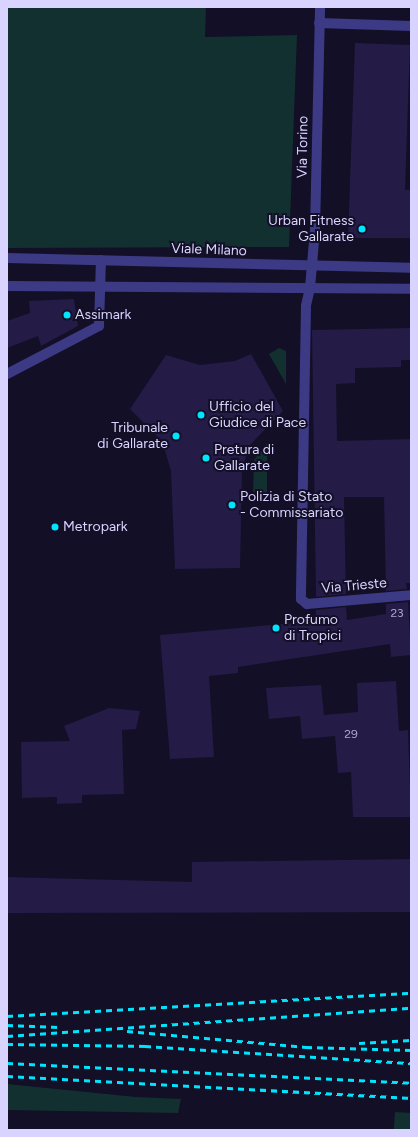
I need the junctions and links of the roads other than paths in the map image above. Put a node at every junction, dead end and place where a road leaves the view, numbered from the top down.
1 (320, 7) edge
2 (319, 23) junction
3 (411, 26) edge
4 (7, 258) edge
5 (101, 260) junction
6 (312, 267) junction
7 (411, 268) edge
8 (7, 286) edge
9 (99, 288) junction
10 (310, 288) junction
11 (411, 289) edge
12 (7, 374) edge
13 (411, 596) edge
14 (301, 600) joint

1 - 2 street, Via Torino
2 - 3 street
2 - 6 street, Via Torino
4 - 5 street, Viale Milano
5 - 6 street, Viale Milano
5 - 9 street
6 - 7 street, Viale Milano
6 - 10 street, Via Torino
8 - 9 street
9 - 10 street
9 - 12 street
10 - 11 street
10 - 14 street, Via Torino
13 - 14 street, Via Trieste

